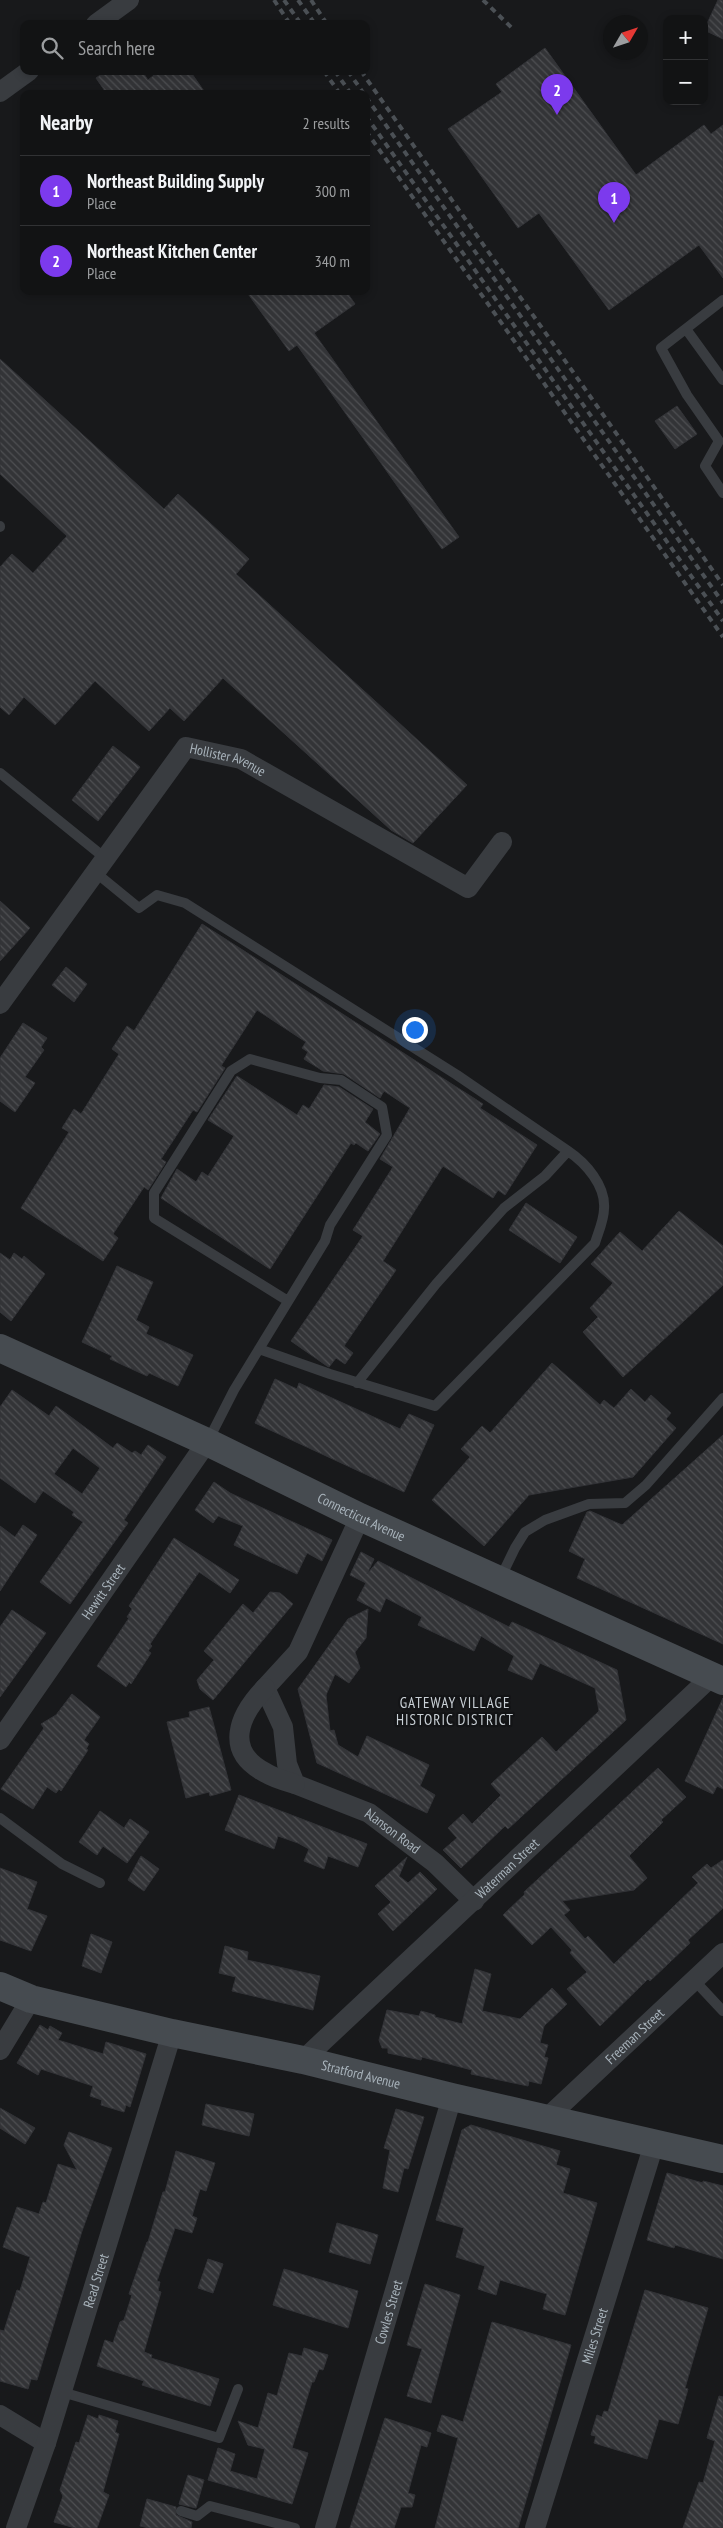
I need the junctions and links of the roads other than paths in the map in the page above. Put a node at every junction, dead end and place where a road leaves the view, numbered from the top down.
1 (129, 0) edge
2 (102, 20) edge
3 (23, 75) edge
4 (0, 92) edge
5 (723, 300) edge
6 (686, 329) junction
7 (723, 380) edge
8 (723, 493) edge
9 (0, 773) edge
10 (502, 842) dead end
11 (100, 865) junction
12 (0, 1004) edge
13 (568, 1151) junction
14 (288, 1301) junction
15 (259, 1349) junction
16 (3, 1356) edge
17 (357, 1383) junction
18 (723, 1398) edge
19 (207, 1442) junction
20 (360, 1517) junction
21 (500, 1580) junction
22 (717, 1679) edge
23 (265, 1688) junction
24 (0, 1740) edge
25 (295, 1784) junction
26 (0, 1818) edge
27 (100, 1883) dead end
28 (474, 1901) junction
29 (723, 1952) edge
30 (694, 1980) junction
31 (0, 1986) edge
32 (31, 1999) junction
33 (723, 2011) edge
34 (172, 2033) junction
35 (0, 2050) edge
36 (303, 2060) junction
37 (452, 2097) junction
38 (547, 2118) junction
39 (654, 2144) junction
40 (723, 2159) edge
41 (238, 2389) dead end
42 (62, 2392) junction
43 (0, 2414) edge
44 (46, 2443) junction
45 (181, 2511) dead end
46 (16, 2528) edge
47 (295, 2528) edge
48 (325, 2528) edge
49 (535, 2528) edge

1 - 2 street
3 - 4 street
5 - 6 lane
6 - 7 lane
6 - 8 lane
9 - 11 lane
10 - 11 street, Hollister Avenue
11 - 12 street, Hollister Avenue
11 - 13 lane
13 - 17 lane
13 - 17 lane
14 - 14 lane
14 - 15 lane
15 - 17 lane
15 - 19 lane
16 - 19 main road, Connecticut Avenue
18 - 21 lane
19 - 20 main road, Connecticut Avenue
19 - 24 street, Hewitt Street
20 - 21 main road, Connecticut Avenue
20 - 23 street, Alanson Road
21 - 22 main road, Connecticut Avenue
22 - 28 street, Waterman Street
23 - 25 street
23 - 25 street, Alanson Road
25 - 28 street, Alanson Road
26 - 27 lane
28 - 36 street, Waterman Street
29 - 30 street, Freeman Street
30 - 33 lane
30 - 38 street, Freeman Street
31 - 32 main road, Stratford Avenue
32 - 34 main road, Stratford Avenue
32 - 35 street
34 - 36 main road, Stratford Avenue
34 - 42 street, Read Street
36 - 37 main road, Stratford Avenue
37 - 38 main road, Stratford Avenue
37 - 48 street, Cowles Street
38 - 39 main road, Stratford Avenue
39 - 40 main road, Stratford Avenue
39 - 49 street, Miles Street
41 - 42 lane
42 - 44 street, Read Street
43 - 44 street
44 - 46 street, Read Street
45 - 47 lane

